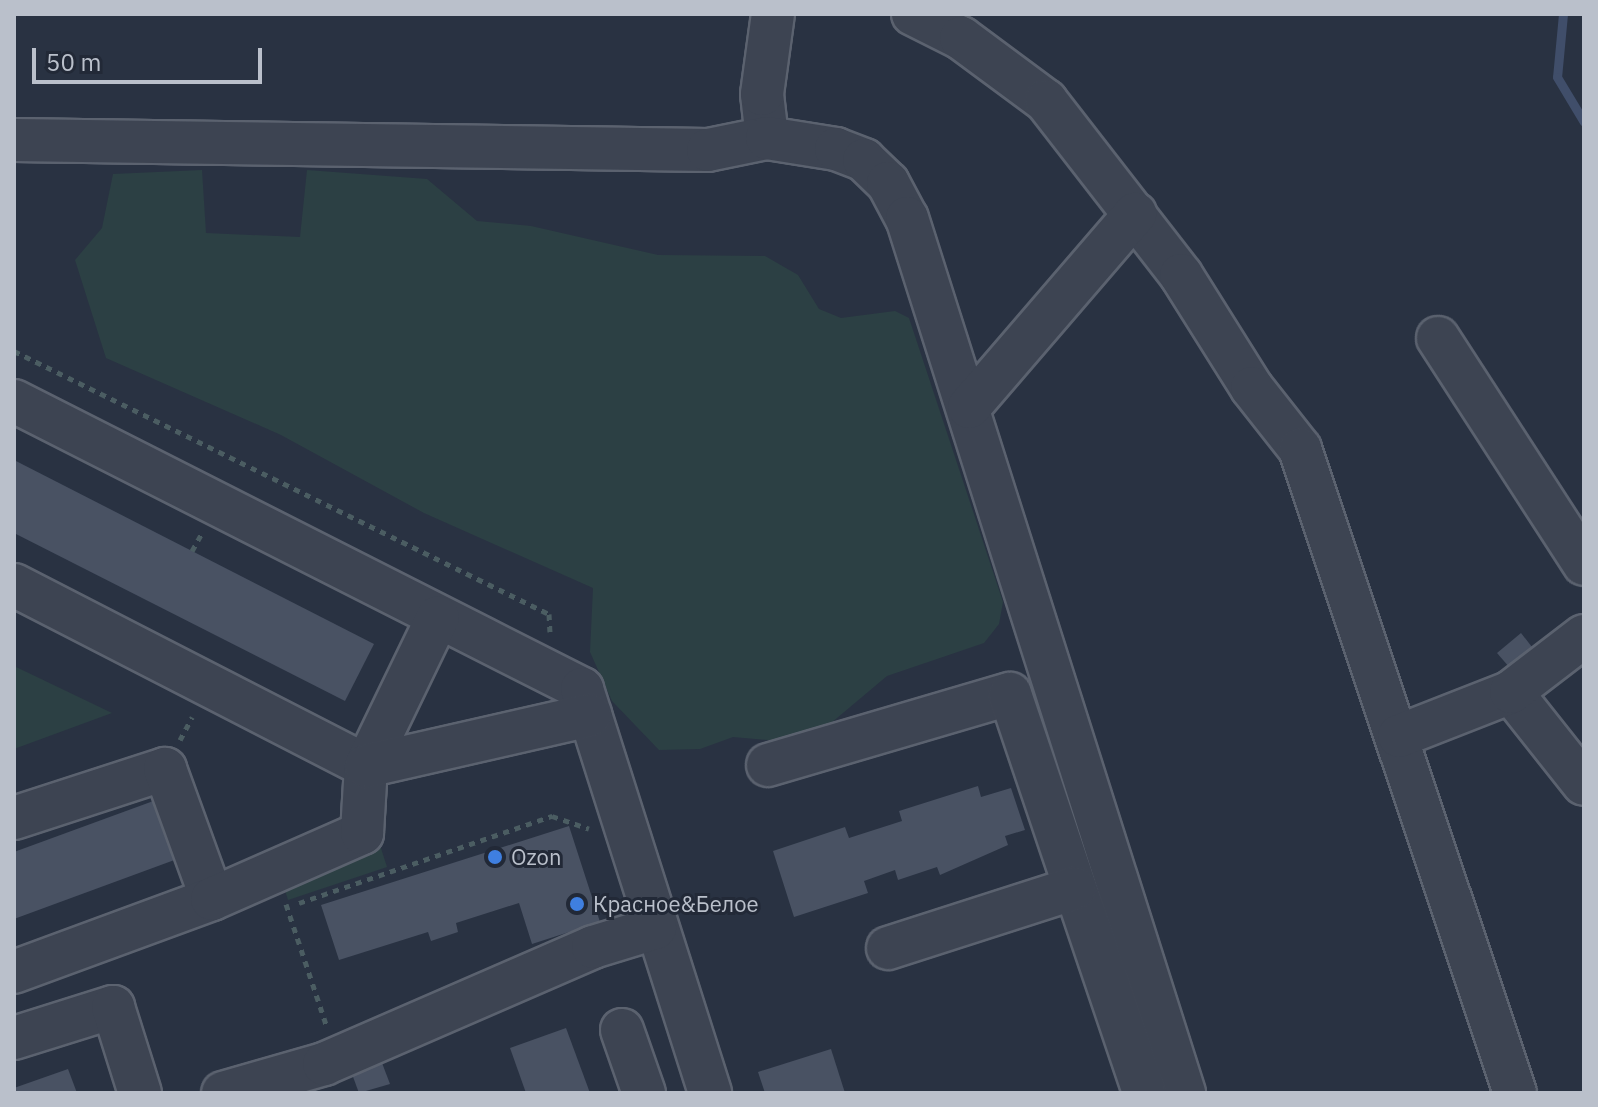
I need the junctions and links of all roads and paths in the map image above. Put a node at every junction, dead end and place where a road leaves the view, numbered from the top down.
1 (773, 14) edge
2 (913, 14) edge
3 (767, 138) junction
4 (14, 140) edge
5 (1135, 214) junction
6 (1438, 338) dead end
7 (14, 351) edge
8 (14, 401) edge
9 (969, 407) junction
10 (1584, 564) edge
11 (14, 585) edge
12 (438, 617) junction
13 (1584, 636) edge
14 (552, 674) junction
15 (208, 687) junction
16 (1511, 692) junction
17 (590, 715) junction
18 (1399, 736) junction
19 (768, 765) dead end
20 (366, 766) junction
21 (165, 769) junction
22 (1584, 784) edge
23 (14, 818) edge
24 (629, 843) junction
25 (276, 868) junction
26 (1075, 888) junction
27 (212, 899) junction
28 (287, 908) junction
29 (655, 928) junction
30 (888, 948) dead end
31 (14, 972) edge
32 (622, 1030) dead end
33 (14, 1038) edge
34 (337, 1056) junction
35 (140, 1093) edge
36 (223, 1093) edge
37 (644, 1093) edge
38 (710, 1093) edge
39 (1144, 1093) edge
40 (1184, 1093) edge
41 (1515, 1093) edge

1 - 3 lane
2 - 5 lane
3 - 4 lane
3 - 9 lane
5 - 9 lane
5 - 18 lane
6 - 10 lane
7 - 14 path
8 - 12 lane
9 - 40 lane
11 - 15 lane
12 - 14 lane
12 - 20 lane
13 - 16 lane
14 - 17 lane
15 - 20 lane
15 - 21 path
16 - 18 lane
16 - 22 lane
17 - 20 lane
17 - 24 lane
18 - 41 lane
19 - 26 lane
20 - 25 lane
21 - 23 lane
21 - 27 lane
24 - 28 path
24 - 29 lane
25 - 27 lane
25 - 28 path
26 - 30 lane
26 - 39 lane
27 - 31 lane
28 - 34 path
29 - 34 lane
29 - 38 lane
32 - 37 lane
33 - 35 lane
34 - 36 lane

